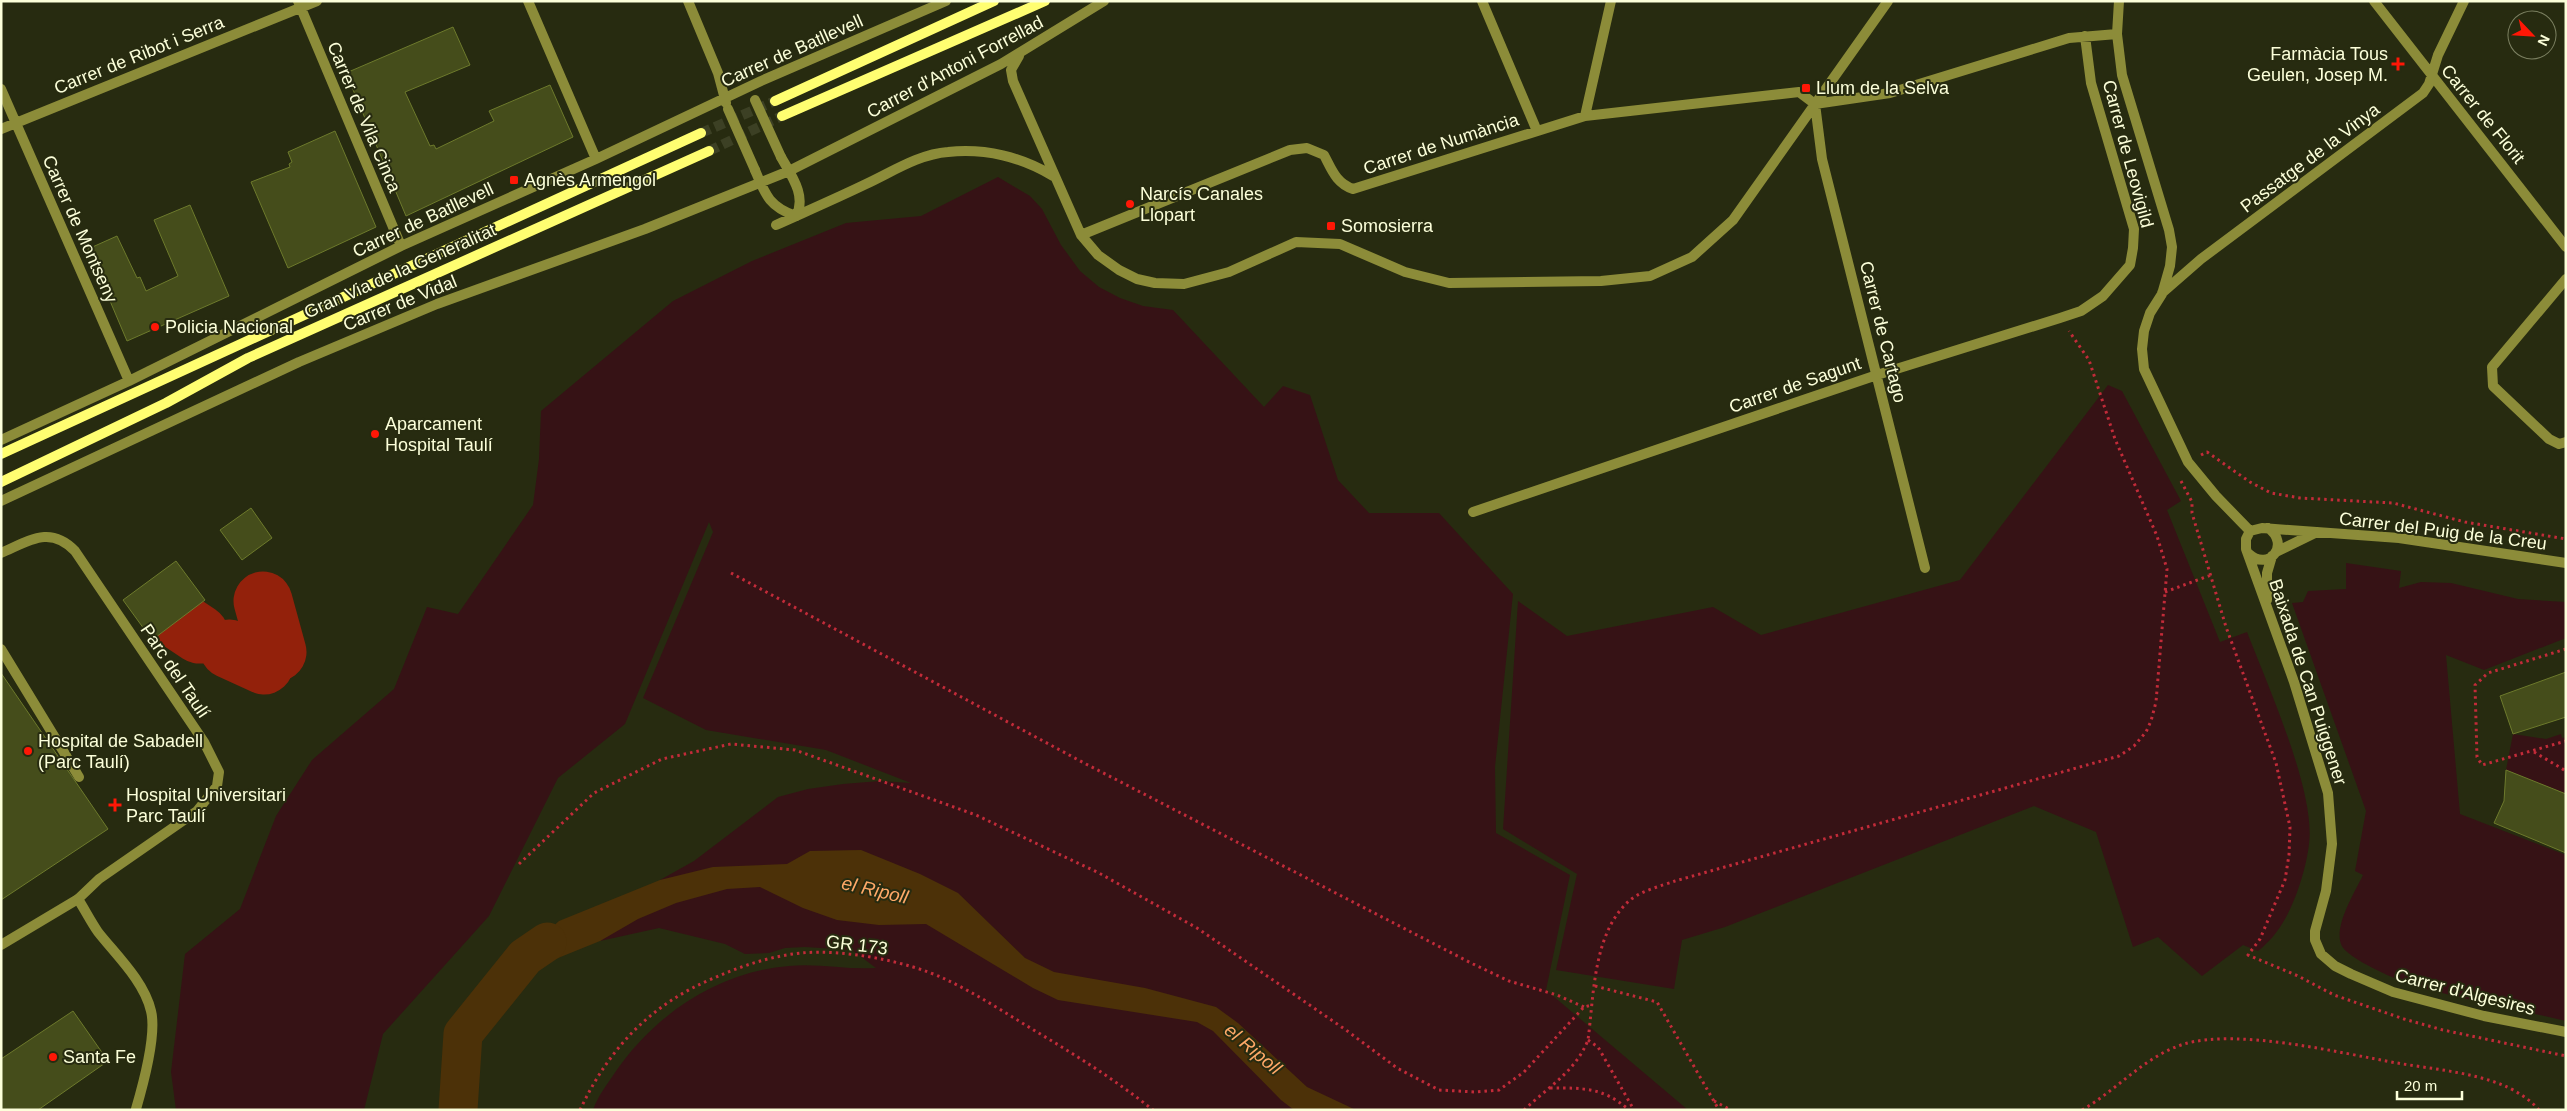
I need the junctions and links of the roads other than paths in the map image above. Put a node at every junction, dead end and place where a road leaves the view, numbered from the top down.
1 (318, 1) edge
2 (528, 1) edge
3 (688, 1) edge
4 (946, 1) edge
5 (994, 1) edge
6 (1045, 1) edge
7 (1104, 1) edge
8 (1482, 1) edge
9 (1610, 1) edge
10 (1888, 1) edge
11 (2119, 1) edge
12 (2374, 1) edge
13 (2464, 1) edge
14 (299, 5) edge
15 (2117, 34) junction
16 (2085, 36) junction
17 (1023, 52) junction
18 (2430, 74) junction
19 (761, 81) junction
20 (1, 89) edge
21 (724, 98) junction
22 (774, 101) tunnel mouth
23 (1815, 104) junction
24 (782, 116) tunnel mouth
25 (1585, 116) junction
26 (15, 123) junction
27 (1, 129) edge
28 (1537, 131) junction
29 (701, 133) tunnel mouth
30 (709, 151) tunnel mouth
31 (818, 156) joint
32 (596, 159) junction
33 (789, 171) junction
34 (1053, 176) junction
35 (760, 183) junction
36 (796, 216) junction
37 (776, 225) dead end
38 (1081, 235) junction
39 (401, 246) junction
40 (2566, 247) edge
41 (2120, 278) joint
42 (2566, 279) edge
43 (2162, 294) junction
44 (1877, 375) junction
45 (129, 381) junction
46 (1, 440) edge
47 (2566, 442) edge
48 (1, 454) edge
49 (1, 482) edge
50 (1, 501) edge
51 (1472, 512) dead end
52 (2268, 528) junction
53 (2250, 531) junction
54 (2317, 532) junction
55 (1, 553) edge
56 (2249, 554) junction
57 (2274, 554) junction
58 (2566, 563) edge
59 (1925, 568) dead end
60 (2268, 613) junction
61 (1, 649) edge
62 (79, 777) dead end
63 (78, 899) junction
64 (2315, 940) joint
65 (1, 945) edge
66 (2566, 1032) edge
67 (136, 1109) edge

1 - 14 street, Carrer de Ribot i Serra
2 - 32 street
3 - 21 street
4 - 19 street, Carrer de Batllevell
5 - 22 street
6 - 24 street
7 - 17 street, Carrer d'Antoni Forrellad
8 - 28 street
9 - 25 street
10 - 23 street
11 - 15 street
12 - 18 street, Carrer de Florit
13 - 18 street, Passatge de la Vinya
14 - 26 street, Carrer de Ribot i Serra
14 - 39 street, Carrer de Vila Cinca
15 - 16 street
15 - 43 street
16 - 23 street
16 - 41 street, Carrer de Leovigild
17 - 31 street, Carrer d'Antoni Forrellad
17 - 34 street
18 - 40 street, Carrer de Florit
18 - 43 street, Passatge de la Vinya
19 - 21 street, Carrer de Batllevell
19 - 33 street, bridge
20 - 26 street, Carrer de Montseny
21 - 32 street, Carrer de Batllevell
21 - 35 street, bridge
23 - 25 street, Carrer de Numància
23 - 38 street
23 - 44 street, Carrer de Cartago
25 - 28 street, Carrer de Numància
26 - 27 street, Carrer de Ribot i Serra
26 - 45 street, Carrer de Montseny
28 - 38 street, Carrer de Numància
29 - 48 street, Gran Via de la Generalitat
30 - 49 street, Gran Via de la Generalitat
31 - 33 street, Carrer de Vidal
32 - 39 street, Carrer de Batllevell
33 - 35 street, Carrer de Vidal
33 - 36 street
34 - 36 street
34 - 38 street
35 - 36 street
35 - 50 street, Carrer de Vidal
36 - 37 street
39 - 45 street, Carrer de Batllevell
41 - 44 street, Carrer de Sagunt
42 - 47 street
43 - 53 street
44 - 51 street, Carrer de Sagunt
44 - 59 street, Carrer de Cartago
45 - 46 street, Carrer de Batllevell
52 - 53 street
52 - 54 street, Carrer del Puig de la Creu
52 - 57 street
53 - 56 street
54 - 57 street, Carrer del Puig de la Creu
54 - 58 street, Carrer del Puig de la Creu
55 - 63 street, Parc del Taulí
56 - 57 street
56 - 60 street, Baixada de Can Puiggener
57 - 60 street
60 - 64 street, Baixada de Can Puiggener
61 - 62 street
63 - 65 street, Parc del Taulí
63 - 67 street
64 - 66 street, Carrer d'Algesires

